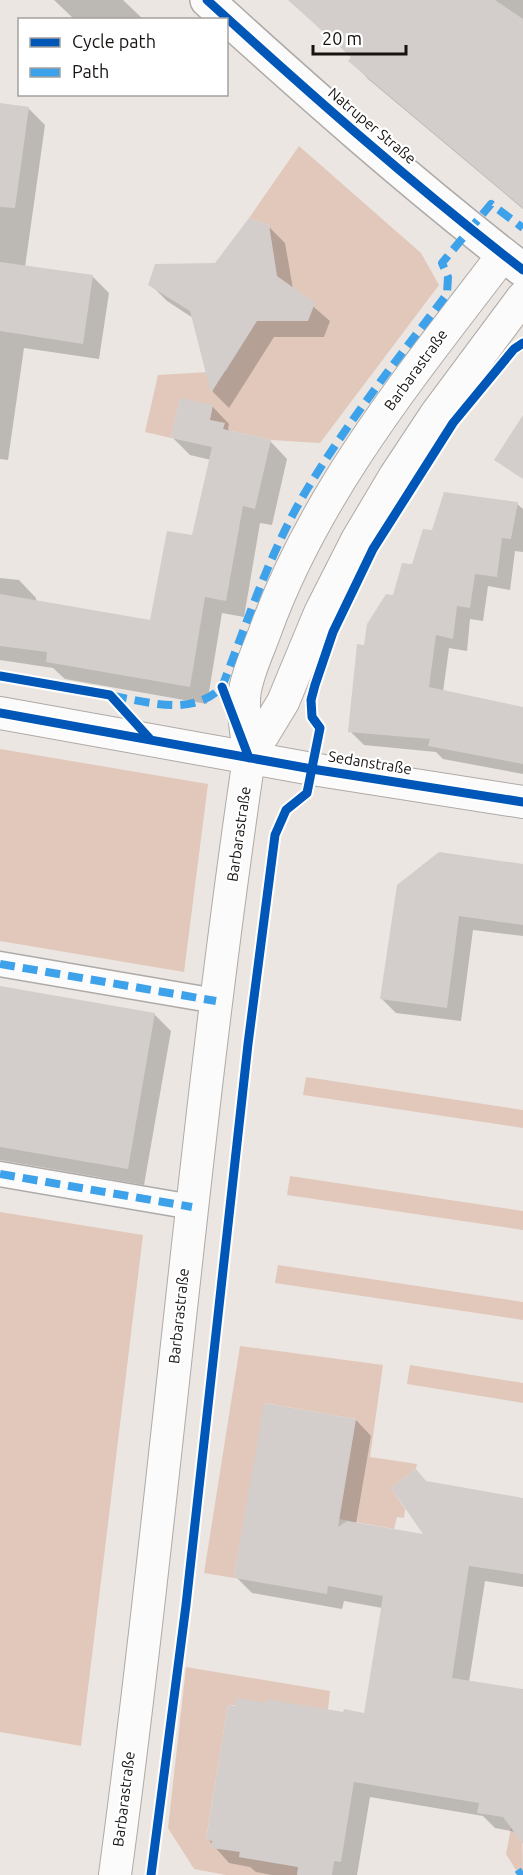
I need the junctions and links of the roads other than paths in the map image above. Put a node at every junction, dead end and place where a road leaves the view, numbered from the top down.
1 (207, 0) edge
2 (227, 18) edge
3 (228, 19) edge
4 (513, 262) edge
5 (523, 297) edge
6 (0, 713) edge
7 (249, 758) junction
8 (523, 802) edge
9 (0, 964) edge
10 (216, 1001) junction
11 (0, 1174) edge
12 (192, 1207) junction
13 (115, 1875) edge

1 - 2 street, Natruper Straße
3 - 4 street, Natruper Straße
4 - 7 street, Barbarastraße
5 - 7 street, Barbarastraße
6 - 7 street, Sedanstraße
7 - 8 street, Sedanstraße
7 - 10 street, Barbarastraße
9 - 10 street
10 - 12 street, Barbarastraße
11 - 12 street
12 - 13 street, Barbarastraße

